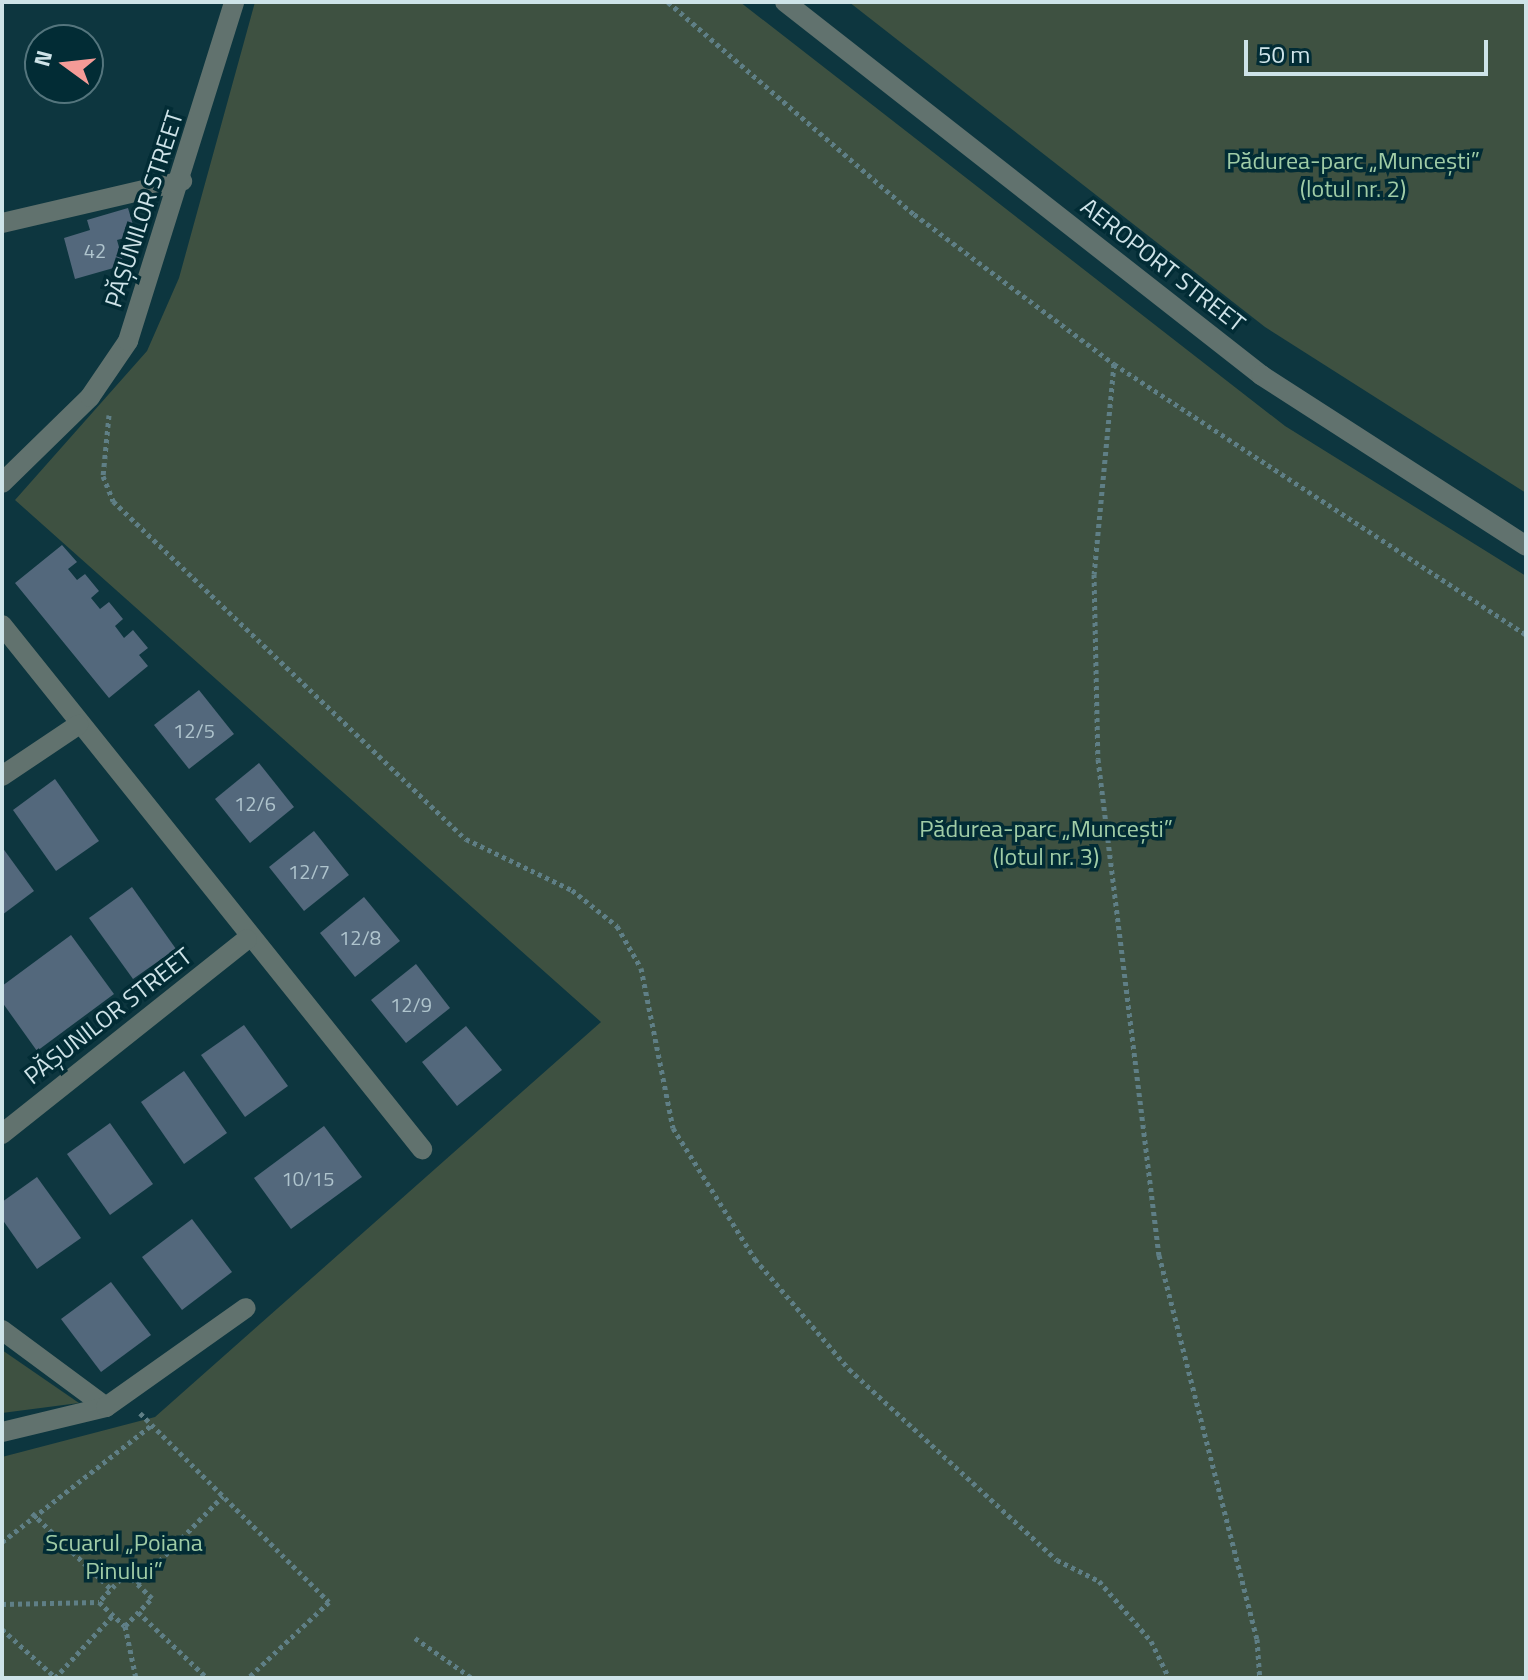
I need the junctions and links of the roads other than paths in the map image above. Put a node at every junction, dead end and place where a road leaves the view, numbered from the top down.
1 (234, 2) edge
2 (785, 2) edge
3 (182, 181) junction
4 (2, 223) edge
5 (2, 483) edge
6 (1526, 546) edge
7 (2, 625) edge
8 (78, 725) junction
9 (2, 776) edge
10 (247, 939) junction
11 (2, 1134) edge
12 (422, 1149) dead end
13 (246, 1308) dead end
14 (2, 1330) edge
15 (114, 1401) junction
16 (2, 1432) edge

1 - 3 street, PĂȘUNILOR STREET
2 - 6 street, AEROPORT STREET
3 - 4 street
3 - 5 street, PĂȘUNILOR STREET
7 - 8 street
8 - 9 street
8 - 10 street
10 - 11 street, PĂȘUNILOR STREET
10 - 12 street
13 - 15 street
14 - 15 street
15 - 16 street

